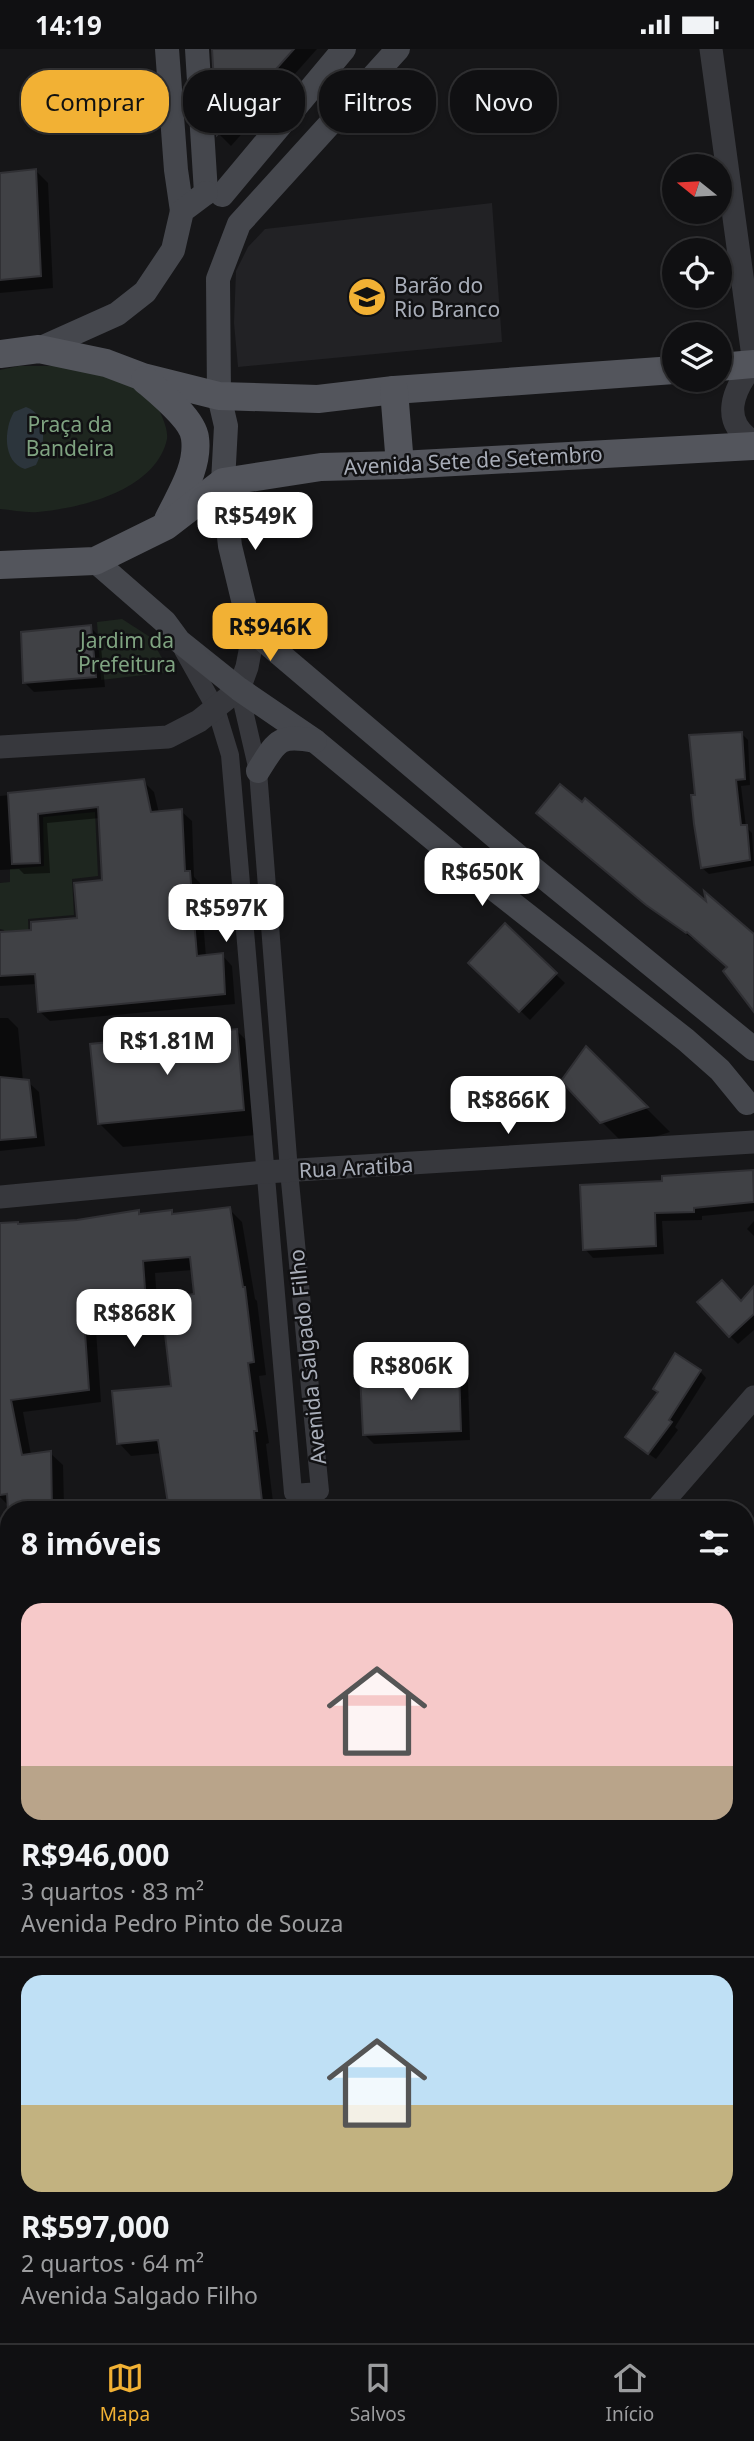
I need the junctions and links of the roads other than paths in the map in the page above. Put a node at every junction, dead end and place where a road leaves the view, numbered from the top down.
1 (167, 49) edge
2 (197, 49) edge
3 (344, 49) edge
4 (398, 49) edge
5 (711, 49) edge
6 (214, 194) junction
7 (182, 211) junction
8 (239, 224) junction
9 (39, 349) junction
10 (0, 354) edge
11 (754, 364) edge
12 (732, 366) edge
13 (662, 371) edge
14 (143, 377) junction
15 (394, 390) junction
16 (219, 396) junction
17 (754, 444) edge
18 (400, 465) junction
19 (223, 482) junction
20 (166, 526) junction
21 (95, 561) junction
22 (0, 565) edge
23 (250, 629) junction
24 (178, 641) junction
25 (239, 689) junction
26 (216, 709) junction
27 (315, 741) junction
28 (0, 747) edge
29 (258, 771) junction
30 (519, 857) junction
31 (489, 885) junction
32 (754, 1049) edge
33 (752, 1104) edge
34 (754, 1142) edge
35 (289, 1171) junction
36 (265, 1172) junction
37 (0, 1196) edge
38 (754, 1397) edge
39 (664, 1501) edge

1 - 7 main road
2 - 6 main road
3 - 6 main road
4 - 8 main road
5 - 11 street
6 - 7 main road
6 - 8 main road
7 - 9 main road
8 - 16 main road
9 - 10 main road
9 - 14 main road
11 - 12 main road
11 - 17 street
13 - 15 main road
14 - 16 main road
14 - 20 main road
15 - 16 main road
15 - 18 main road
16 - 19 main road
17 - 18 main road, Avenida Sete de Setembro
18 - 19 main road, Avenida Sete de Setembro
19 - 20 main road, Avenida Sete de Setembro
19 - 23 main road
20 - 21 main road
21 - 22 main road
21 - 24 main road
23 - 25 street, Avenida Salgado Filho
23 - 30 main road
24 - 25 main road
24 - 26 street, Avenida Salgado Filho
25 - 26 street
25 - 27 main road
25 - 29 street, Avenida Salgado Filho
26 - 28 street
26 - 36 street, Avenida Salgado Filho
27 - 29 main road
27 - 31 main road
29 - 35 street, Avenida Salgado Filho
30 - 31 main road
30 - 32 main road
31 - 33 main road
34 - 35 street, Rua Aratiba
35 - 36 street, Rua Aratiba
35 - 36 street, Avenida Salgado Filho
36 - 37 street, Rua Aratiba
38 - 39 street

